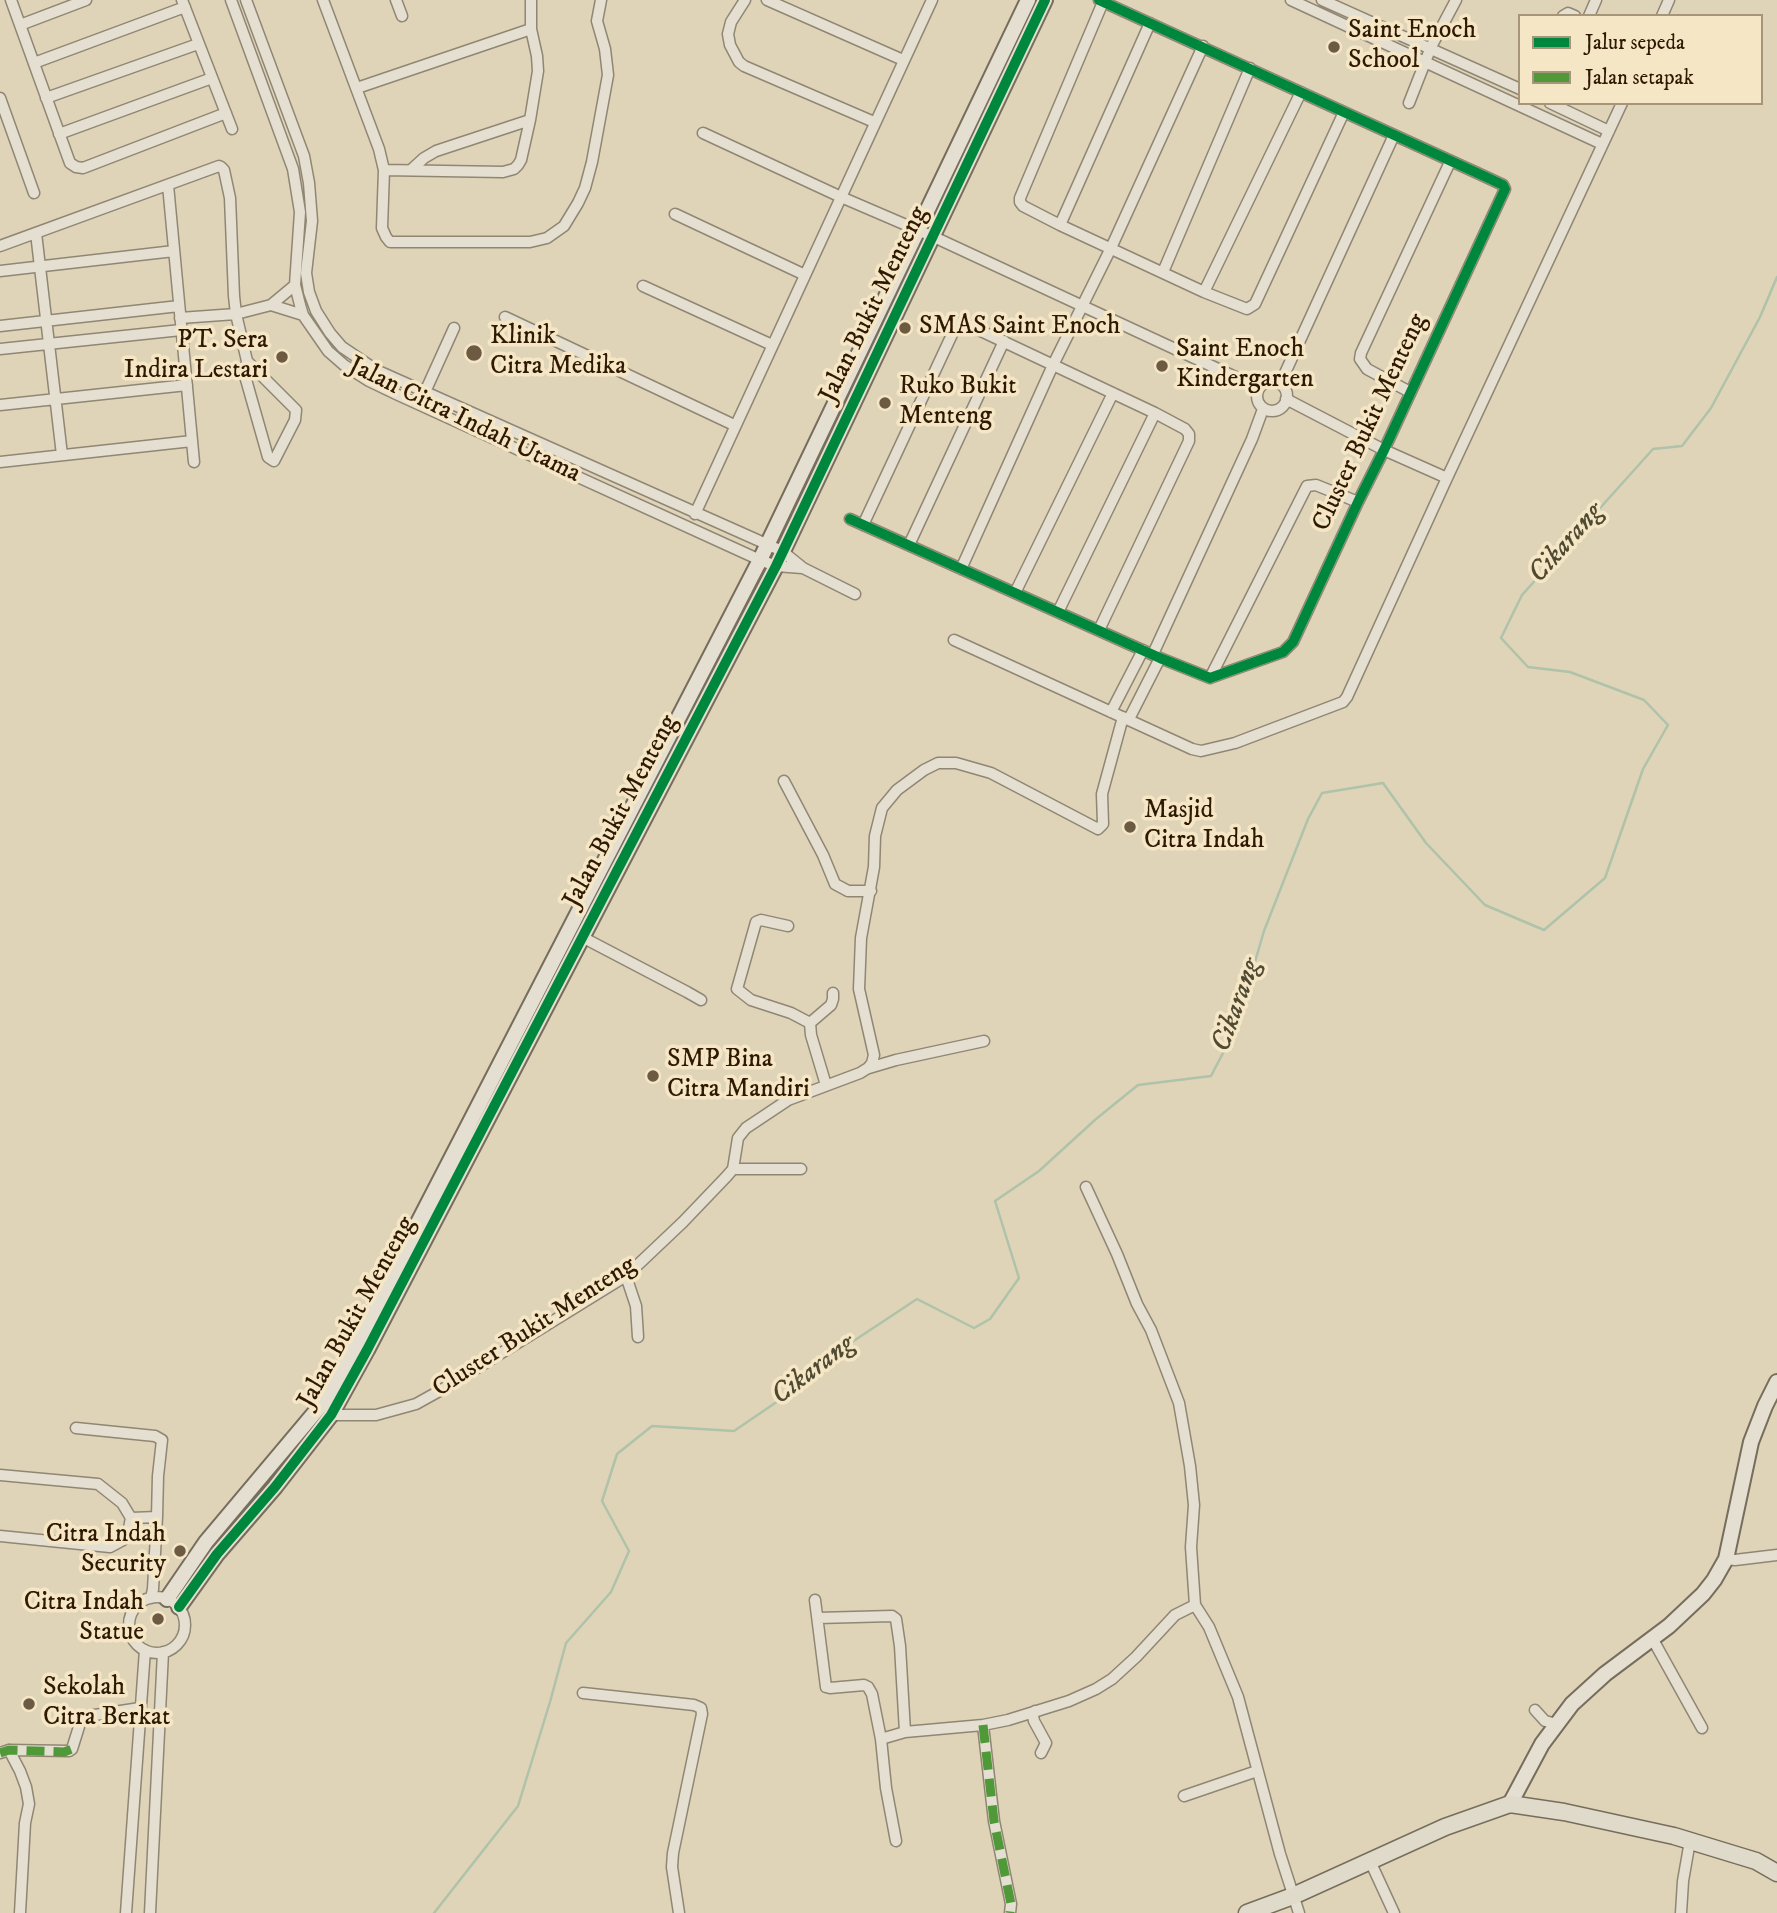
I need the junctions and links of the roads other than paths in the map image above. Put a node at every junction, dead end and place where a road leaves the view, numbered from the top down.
1 (11, 0) edge
2 (86, 0) edge
3 (231, 0) edge
4 (246, 0) edge
5 (323, 0) edge
6 (396, 0) edge
7 (531, 0) edge
8 (601, 0) edge
9 (745, 0) edge
10 (767, 0) edge
11 (932, 0) edge
12 (1028, 0) edge
13 (1045, 0) edge
14 (1291, 0) edge
15 (1322, 0) edge
16 (1456, 0) edge
17 (1101, 1) edge
18 (1305, 3) edge
19 (183, 4) edge
20 (402, 16) dead end
21 (1150, 23) junction
22 (20, 24) junction
23 (531, 29) junction
24 (198, 44) junction
25 (1203, 46) junction
26 (1431, 47) junction
27 (903, 60) junction
28 (34, 63) junction
29 (1424, 63) junction
30 (1250, 68) junction
31 (212, 78) junction
32 (357, 88) junction
33 (1518, 88) edge
34 (1301, 92) junction
35 (0, 98) edge
36 (47, 99) junction
37 (1409, 103) dead end
38 (1554, 105) edge
39 (1621, 105) edge
40 (1344, 112) junction
41 (226, 113) junction
42 (530, 120) junction
43 (874, 122) junction
44 (232, 128) dead end
45 (1609, 131) junction
46 (704, 133) dead end
47 (60, 134) junction
48 (1394, 135) junction
49 (1602, 144) junction
50 (1450, 162) junction
51 (412, 169) junction
52 (384, 170) junction
53 (168, 185) junction
54 (34, 192) dead end
55 (841, 197) junction
56 (675, 214) dead end
57 (1060, 225) junction
58 (919, 230) junction
59 (36, 233) junction
60 (934, 237) junction
61 (0, 246) edge
62 (1111, 248) junction
63 (174, 251) junction
64 (40, 266) junction
65 (0, 271) edge
66 (1163, 272) junction
67 (805, 275) junction
68 (295, 285) junction
69 (643, 286) dead end
70 (1205, 292) junction
71 (271, 305) junction
72 (179, 306) junction
73 (1081, 306) junction
74 (236, 314) junction
75 (303, 315) junction
76 (505, 317) dead end
77 (180, 318) junction
78 (46, 320) junction
79 (0, 326) edge
80 (454, 328) dead end
81 (181, 330) junction
82 (1004, 341) junction
83 (49, 344) junction
84 (772, 345) junction
85 (0, 349) edge
86 (247, 361) junction
87 (1052, 365) junction
88 (1280, 384) junction
89 (187, 385) junction
90 (1259, 388) junction
91 (425, 391) junction
92 (1410, 392) junction
93 (1113, 393) junction
94 (55, 400) junction
95 (1286, 400) junction
96 (0, 405) edge
97 (1263, 409) junction
98 (1155, 413) junction
99 (734, 425) junction
100 (192, 441) junction
101 (1384, 450) junction
102 (62, 455) junction
103 (0, 462) edge
104 (194, 462) dead end
105 (1447, 478) junction
106 (1358, 502) junction
107 (695, 514) junction
108 (850, 519) dead end
109 (863, 525) junction
110 (768, 545) junction
111 (909, 545) junction
112 (782, 551) junction
113 (761, 560) junction
114 (776, 566) junction
115 (803, 568) junction
116 (961, 569) junction
117 (1015, 593) junction
118 (855, 594) dead end
119 (1058, 612) junction
120 (1100, 631) junction
121 (954, 640) dead end
122 (1152, 654) junction
123 (1210, 678) junction
124 (1111, 712) junction
125 (1126, 718) junction
126 (784, 781) dead end
127 (871, 891) junction
128 (788, 926) dead end
129 (582, 937) junction
130 (833, 993) dead end
131 (701, 1000) dead end
132 (810, 1023) junction
133 (984, 1041) dead end
134 (868, 1068) junction
135 (826, 1085) junction
136 (733, 1169) junction
137 (801, 1169) dead end
138 (1086, 1187) dead end
139 (626, 1276) junction
140 (638, 1337) dead end
141 (1777, 1382) edge
142 (331, 1415) junction
143 (76, 1428) dead end
144 (0, 1475) edge
145 (157, 1517) junction
146 (131, 1518) junction
147 (0, 1536) edge
148 (1777, 1555) edge
149 (1726, 1559) junction
150 (151, 1598) junction
151 (815, 1600) dead end
152 (173, 1603) junction
153 (1195, 1605) junction
154 (818, 1618) junction
155 (1652, 1638) junction
156 (145, 1650) junction
157 (163, 1652) junction
158 (583, 1693) dead end
159 (139, 1708) junction
160 (1535, 1710) dead end
161 (1035, 1711) junction
162 (1557, 1724) junction
163 (983, 1725) junction
164 (1702, 1728) dead end
165 (905, 1732) junction
166 (881, 1739) junction
167 (5, 1751) edge
168 (1041, 1753) dead end
169 (1257, 1771) junction
170 (1184, 1796) dead end
171 (1510, 1804) junction
172 (896, 1841) dead end
173 (1690, 1841) junction
174 (1370, 1861) junction
175 (1777, 1873) edge
176 (1293, 1896) junction
177 (20, 1913) edge
178 (126, 1913) edge
179 (150, 1913) edge
180 (679, 1913) edge
181 (1010, 1913) edge
182 (1247, 1913) edge
183 (1299, 1913) edge
184 (1395, 1913) edge
185 (1681, 1913) edge

1 - 22 street
2 - 22 street
3 - 68 street, Jalan Citra Indah Utama
4 - 91 street
5 - 32 street
6 - 20 street
7 - 23 street
8 - 52 street
9 - 43 street
10 - 27 street
11 - 27 street
12 - 58 street, Jalan Bukit Menteng
13 - 60 street, Jalan Bukit Menteng
14 - 18 street
15 - 26 street
16 - 26 street
17 - 21 street, Cluster Bukit Menteng
17 - 57 street, Cluster Bukit Menteng
18 - 29 street
19 - 24 street
19 - 28 street
21 - 25 street, Cluster Bukit Menteng
21 - 57 street
22 - 28 street
23 - 32 street
23 - 42 street
24 - 31 street
24 - 36 street
25 - 30 street, Cluster Bukit Menteng
25 - 62 street
26 - 29 street
26 - 33 street
27 - 43 street
28 - 36 street
29 - 37 street
29 - 49 street
30 - 34 street, Cluster Bukit Menteng
30 - 66 street
31 - 41 street
31 - 47 street
32 - 52 street
34 - 40 street, Cluster Bukit Menteng
34 - 70 street
35 - 54 street
36 - 47 street
38 - 45 street
39 - 45 street
40 - 48 street, Cluster Bukit Menteng
40 - 70 street, Cluster Bukit Menteng
41 - 44 street
41 - 47 street
42 - 51 street
42 - 51 street
43 - 55 street
45 - 49 street
46 - 55 street
48 - 50 street, Cluster Bukit Menteng
48 - 88 street
49 - 105 street
50 - 92 street
50 - 92 street, Cluster Bukit Menteng
51 - 52 street
53 - 59 street
53 - 63 street
53 - 74 street
55 - 58 street
55 - 67 street
56 - 67 street
57 - 62 street, Cluster Bukit Menteng
58 - 60 street
58 - 110 street, Jalan Bukit Menteng
59 - 61 street
59 - 64 street
60 - 73 street
60 - 112 street, Jalan Bukit Menteng
62 - 66 street, Cluster Bukit Menteng
62 - 73 street
63 - 64 street
63 - 72 street
64 - 65 street
64 - 78 street
66 - 70 street, Cluster Bukit Menteng
67 - 84 street
68 - 71 street
68 - 75 street, Jalan Citra Indah Utama
69 - 84 street
71 - 74 street
71 - 75 street
72 - 77 street
72 - 78 street
73 - 87 street
73 - 90 street
74 - 77 street
74 - 86 street
75 - 113 street, Jalan Citra Indah Utama
76 - 99 street
77 - 81 street
78 - 79 street
78 - 83 street
80 - 91 street
81 - 83 street
81 - 89 street
82 - 87 street
82 - 109 street
82 - 111 street
83 - 85 street
83 - 94 street
84 - 99 street
86 - 86 street
87 - 93 street
87 - 116 street
88 - 90 street
88 - 95 street
89 - 94 street
89 - 100 street
90 - 97 street
91 - 107 street
92 - 101 street, Cluster Bukit Menteng
93 - 98 street
93 - 117 street
94 - 96 street
94 - 102 street
95 - 97 street
95 - 101 street, Cluster Bukit Menteng
97 - 122 street
98 - 119 street
98 - 120 street
99 - 107 street
100 - 102 street
100 - 104 street
101 - 105 street, Cluster Bukit Menteng
101 - 106 street, Cluster Bukit Menteng
102 - 103 street
105 - 125 street
106 - 123 street, Cluster Bukit Menteng
106 - 123 street
107 - 110 street
108 - 109 street
109 - 111 street
110 - 112 street
110 - 113 street, Jalan Bukit Menteng
111 - 116 street
112 - 114 street, Jalan Bukit Menteng
112 - 115 street
113 - 114 street, Jalan Citra Indah Utama
113 - 152 street, Jalan Bukit Menteng
114 - 115 street, Jalan Citra Indah Utama
114 - 129 street, Jalan Bukit Menteng
115 - 118 street
116 - 117 street
117 - 119 street
119 - 120 street
120 - 122 street
121 - 124 street
122 - 123 street
122 - 124 street
122 - 125 street
124 - 125 street
125 - 127 street
126 - 127 street
127 - 134 street
128 - 132 street
129 - 131 street
129 - 142 street, Jalan Bukit Menteng
130 - 132 street
132 - 135 street
133 - 134 street
134 - 135 street
135 - 136 street
136 - 137 street
136 - 139 street, Cluster Bukit Menteng
138 - 153 street
139 - 140 street
139 - 142 street, Cluster Bukit Menteng
141 - 149 street
142 - 152 street, Jalan Bukit Menteng
143 - 145 street
144 - 146 street
145 - 146 street
145 - 150 street
146 - 147 street
148 - 149 street
149 - 155 street
150 - 152 street
150 - 156 street
151 - 154 street
152 - 157 street
153 - 161 street
153 - 169 street
154 - 165 street
154 - 166 street
155 - 162 street
155 - 164 street
156 - 157 street
156 - 159 street
157 - 179 street
158 - 180 street
159 - 167 street
159 - 178 street
160 - 162 street
161 - 163 street
161 - 168 street
162 - 171 street
163 - 165 street
163 - 181 street
165 - 166 street
166 - 172 street
167 - 177 street
169 - 170 street
169 - 176 street
171 - 173 main road
171 - 174 main road
173 - 175 main road
173 - 185 street
174 - 176 main road
174 - 184 street
176 - 182 main road
176 - 183 street

